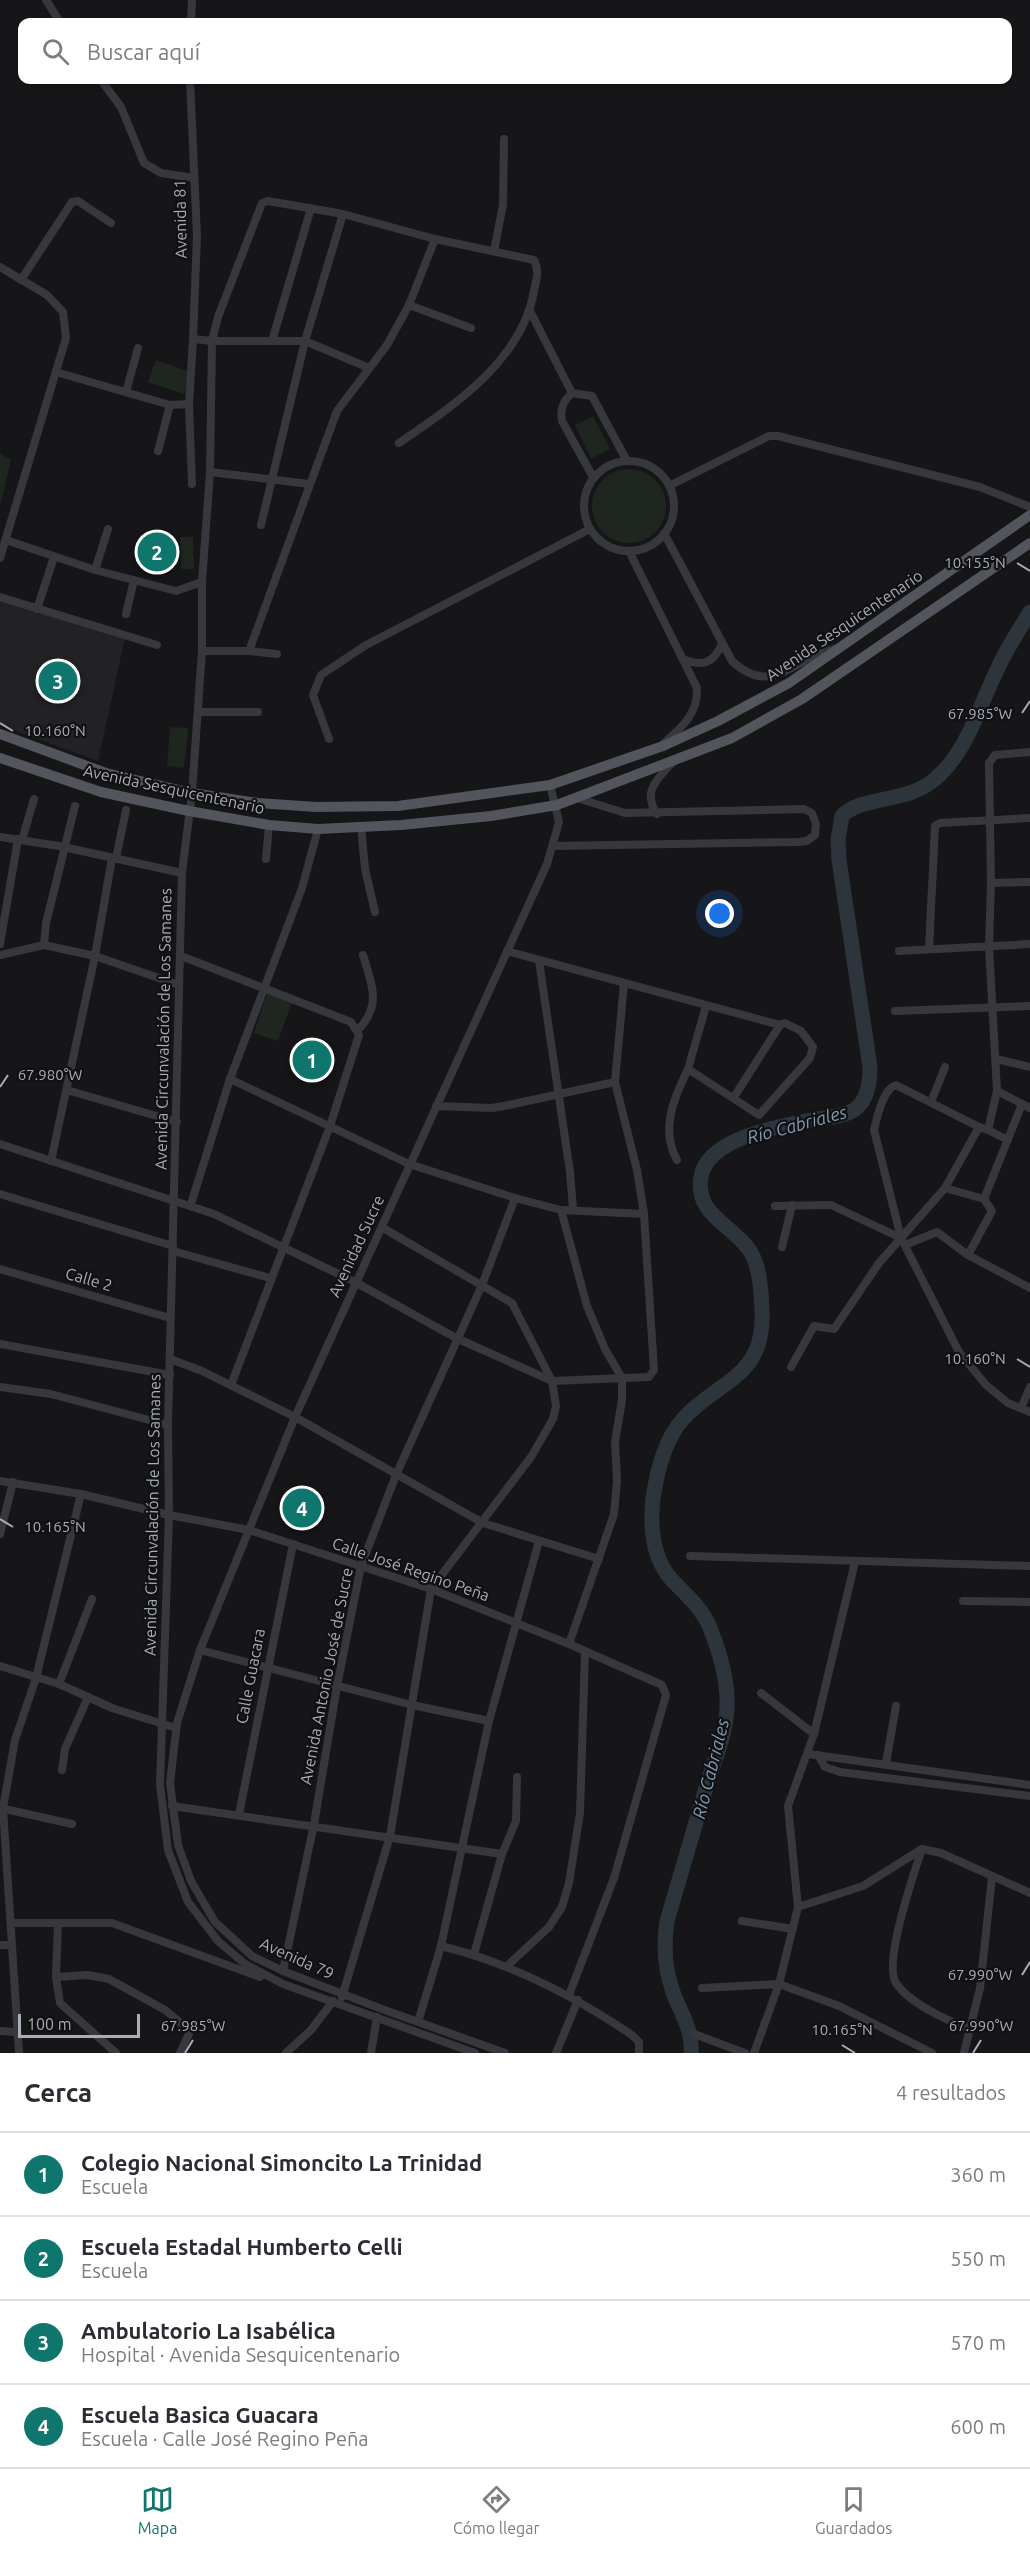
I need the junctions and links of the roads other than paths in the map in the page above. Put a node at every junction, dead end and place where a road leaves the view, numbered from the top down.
1 (46, 0) edge
2 (192, 0) edge
3 (57, 18) edge
4 (191, 18) edge
5 (104, 84) edge
6 (190, 84) edge
7 (504, 139) dead end
8 (194, 178) junction
9 (311, 208) junction
10 (344, 214) junction
11 (111, 223) dead end
12 (435, 239) junction
13 (494, 251) junction
14 (0, 267) edge
15 (21, 280) junction
16 (409, 305) junction
17 (531, 313) junction
18 (471, 328) dead end
19 (193, 339) junction
20 (212, 341) junction
21 (272, 341) junction
22 (305, 341) junction
23 (138, 348) dead end
24 (369, 368) junction
25 (56, 372) junction
26 (126, 392) junction
27 (572, 393) junction
28 (189, 404) junction
29 (170, 405) junction
30 (399, 443) dead end
31 (158, 451) dead end
32 (627, 461) junction
33 (210, 472) junction
34 (593, 477) junction
35 (271, 480) junction
36 (192, 484) dead end
37 (309, 484) junction
38 (669, 486) junction
39 (1030, 507) edge
40 (1030, 515) edge
41 (261, 525) dead end
42 (108, 529) dead end
43 (590, 529) junction
44 (664, 533) junction
45 (6, 540) junction
46 (1030, 543) edge
47 (629, 551) junction
48 (54, 557) junction
49 (0, 558) edge
50 (94, 570) junction
51 (134, 580) junction
52 (202, 582) junction
53 (0, 597) edge
54 (37, 609) junction
55 (126, 614) dead end
56 (722, 644) junction
57 (157, 645) dead end
58 (841, 647) junction
59 (202, 651) junction
60 (249, 651) junction
61 (277, 654) dead end
62 (683, 659) junction
63 (198, 712) junction
64 (258, 712) dead end
65 (0, 734) edge
66 (329, 739) dead end
67 (659, 747) junction
68 (1030, 752) edge
69 (0, 758) edge
70 (672, 763) junction
71 (550, 785) junction
72 (192, 793) junction
73 (577, 798) junction
74 (34, 799) dead end
75 (557, 805) junction
76 (75, 806) dead end
77 (126, 810) dead end
78 (189, 811) junction
79 (657, 814) junction
80 (1030, 818) edge
81 (989, 820) junction
82 (269, 825) junction
83 (361, 826) junction
84 (318, 829) junction
85 (0, 837) edge
86 (20, 840) junction
87 (553, 846) junction
88 (66, 847) junction
89 (114, 858) junction
90 (266, 859) dead end
91 (182, 873) junction
92 (1030, 882) edge
93 (991, 884) junction
94 (375, 912) dead end
95 (0, 944) edge
96 (1030, 944) edge
97 (44, 945) junction
98 (989, 947) junction
99 (928, 949) junction
100 (507, 951) junction
101 (899, 951) dead end
102 (0, 955) edge
103 (363, 955) dead end
104 (95, 956) junction
105 (181, 956) junction
106 (539, 961) junction
107 (624, 983) junction
108 (179, 985) junction
109 (265, 988) junction
110 (706, 1006) junction
111 (1030, 1006) edge
112 (991, 1008) junction
113 (896, 1011) dead end
114 (780, 1025) junction
115 (358, 1030) junction
116 (996, 1059) junction
117 (945, 1067) dead end
118 (1030, 1067) edge
119 (688, 1069) junction
120 (230, 1079) junction
121 (615, 1082) junction
122 (67, 1090) junction
123 (998, 1091) junction
124 (559, 1093) junction
125 (734, 1097) junction
126 (931, 1102) junction
127 (436, 1106) junction
128 (1026, 1106) edge
129 (177, 1122) junction
130 (330, 1126) junction
131 (983, 1128) junction
132 (1008, 1140) junction
133 (0, 1144) edge
134 (677, 1160) dead end
135 (51, 1161) junction
136 (409, 1164) junction
137 (945, 1188) junction
138 (0, 1194) edge
139 (515, 1198) junction
140 (984, 1199) junction
141 (174, 1200) junction
142 (191, 1204) junction
143 (792, 1205) junction
144 (775, 1206) dead end
145 (573, 1209) junction
146 (561, 1210) junction
147 (644, 1214) junction
148 (383, 1228) junction
149 (903, 1242) junction
150 (284, 1246) junction
151 (782, 1247) dead end
152 (173, 1249) junction
153 (968, 1255) junction
154 (0, 1269) edge
155 (270, 1278) junction
156 (356, 1282) junction
157 (482, 1285) junction
158 (1030, 1288) edge
159 (170, 1318) junction
160 (456, 1338) junction
161 (0, 1344) edge
162 (170, 1359) junction
163 (791, 1367) dead end
164 (170, 1375) junction
165 (622, 1378) junction
166 (552, 1381) junction
167 (231, 1385) junction
168 (0, 1387) edge
169 (1030, 1387) edge
170 (1026, 1410) edge
171 (296, 1417) junction
172 (168, 1425) junction
173 (396, 1475) junction
174 (0, 1481) edge
175 (13, 1482) junction
176 (81, 1494) junction
177 (168, 1515) junction
178 (483, 1523) junction
179 (249, 1530) junction
180 (0, 1534) edge
181 (539, 1541) junction
182 (293, 1544) junction
183 (690, 1556) dead end
184 (600, 1559) junction
185 (855, 1562) junction
186 (361, 1566) junction
187 (1030, 1566) edge
188 (431, 1589) junction
189 (92, 1599) dead end
190 (963, 1601) dead end
191 (1030, 1602) edge
192 (516, 1624) junction
193 (569, 1644) junction
194 (200, 1650) junction
195 (585, 1652) junction
196 (0, 1666) edge
197 (266, 1668) junction
198 (36, 1678) junction
199 (58, 1684) junction
200 (337, 1686) junction
201 (761, 1692) dead end
202 (87, 1697) junction
203 (412, 1705) junction
204 (896, 1706) dead end
205 (489, 1721) junction
206 (161, 1724) junction
207 (176, 1726) junction
208 (814, 1734) junction
209 (808, 1754) junction
210 (818, 1755) junction
211 (886, 1764) junction
212 (62, 1770) dead end
213 (517, 1777) dead end
214 (1030, 1785) edge
215 (1030, 1796) edge
216 (172, 1806) junction
217 (2, 1808) edge
218 (239, 1814) junction
219 (72, 1824) dead end
220 (314, 1824) junction
221 (390, 1836) junction
222 (464, 1847) junction
223 (922, 1849) junction
224 (502, 1854) junction
225 (3, 1873) edge
226 (992, 1877) junction
227 (1030, 1893) edge
228 (798, 1907) junction
229 (742, 1921) dead end
230 (12, 1923) junction
231 (58, 1924) junction
232 (793, 1929) junction
233 (0, 1945) edge
234 (10, 1945) junction
235 (441, 1946) junction
236 (474, 1954) junction
237 (507, 1966) junction
238 (283, 1971) junction
239 (56, 1977) junction
240 (283, 1984) junction
241 (779, 1984) junction
242 (702, 1988) dead end
243 (343, 1994) junction
244 (573, 1997) junction
245 (337, 2002) junction
246 (377, 2017) junction
247 (418, 2022) junction
248 (970, 2029) junction
249 (0, 2031) edge
250 (16, 2032) junction
251 (694, 2034) dead end
252 (105, 2050) edge
253 (469, 2052) edge
254 (18, 2053) edge
255 (116, 2053) edge
256 (180, 2053) edge
257 (286, 2053) edge
258 (371, 2053) edge
259 (505, 2053) edge
260 (556, 2053) edge
261 (639, 2053) edge
262 (753, 2053) edge
263 (932, 2053) edge
264 (964, 2053) edge

1 - 3 street
2 - 4 street
5 - 8 street
6 - 8 street, Avenida 81
7 - 13 street
8 - 19 street, Avenida 81
9 - 10 street
9 - 20 street, Avenida Circunvalación de Los Samanes
9 - 21 street
10 - 12 street
10 - 22 street
11 - 15 street
12 - 13 street
12 - 16 street
13 - 17 street
14 - 15 street
15 - 25 street
16 - 18 street
16 - 24 street
17 - 27 street
17 - 30 street
19 - 20 street
19 - 28 street, Avenida 81
20 - 21 street
20 - 33 street, Avenida Circunvalación de Los Samanes
21 - 22 street
22 - 24 street
22 - 35 street
23 - 26 street
24 - 37 street
25 - 26 street
25 - 45 street
26 - 29 street
27 - 32 street
27 - 34 street
28 - 29 street
28 - 36 street, Avenida 81
29 - 31 street
32 - 34 street
32 - 38 street
33 - 35 street
33 - 52 street, Avenida Circunvalación de Los Samanes
34 - 43 street
35 - 37 street
35 - 41 street
37 - 60 street
38 - 39 street
38 - 44 street
40 - 58 main road, Avenida Sesquicentenario
42 - 50 street
43 - 47 street
43 - 66 street
44 - 47 street
44 - 56 street
45 - 48 street
45 - 49 street
46 - 70 main road, Avenida Sesquicentenario
47 - 62 street
48 - 50 street
48 - 54 street
50 - 51 street
51 - 52 street
51 - 55 street
52 - 59 street, Avenida Circunvalación de Los Samanes
53 - 54 street
54 - 57 street
56 - 58 street
56 - 62 street
58 - 67 main road, Avenida Sesquicentenario
59 - 60 street
59 - 63 street, Avenida Circunvalación de Los Samanes
60 - 61 street
62 - 67 street
63 - 64 street
63 - 72 street, Avenida Circunvalación de Los Samanes
65 - 72 main road, Avenida Sesquicentenario
67 - 71 main road, Avenida Sesquicentenario
68 - 81 street
69 - 78 main road, Avenida Sesquicentenario
70 - 73 main road, Avenida Sesquicentenario
70 - 79 street
71 - 72 main road, Avenida Sesquicentenario
71 - 75 street, Avenidad Sucre
72 - 78 street, Avenida Circunvalación de Los Samanes
73 - 75 main road, Avenida Sesquicentenario
73 - 79 street
74 - 86 street
75 - 83 main road, Avenida Sesquicentenario
75 - 87 street, Avenidad Sucre
76 - 88 street
77 - 89 street
78 - 82 main road, Avenida Sesquicentenario
78 - 91 street, Avenida Circunvalación de Los Samanes
79 - 87 street
80 - 81 street
81 - 93 street
81 - 99 street
82 - 84 main road, Avenida Sesquicentenario
82 - 90 street
83 - 84 main road, Avenida Sesquicentenario
83 - 94 street
84 - 109 street
85 - 86 street
86 - 88 street
86 - 95 street
87 - 100 street, Avenidad Sucre
88 - 89 street
88 - 97 street
89 - 91 street
89 - 104 street
91 - 105 street, Avenida Circunvalación de Los Samanes
92 - 93 street
93 - 98 street
96 - 98 street
97 - 102 street
97 - 104 street
98 - 99 street
98 - 112 street
99 - 101 street
100 - 106 street
100 - 127 street, Avenidad Sucre
103 - 115 street
104 - 108 street
104 - 122 street
105 - 108 street, Avenida Circunvalación de Los Samanes
105 - 109 street
106 - 107 street
106 - 124 street
107 - 110 street
107 - 121 street
108 - 129 street, Avenida Circunvalación de Los Samanes
109 - 115 street
109 - 120 street
110 - 114 street
110 - 119 street
111 - 112 street
112 - 113 street
112 - 116 street
114 - 125 street
114 - 125 street
115 - 130 street
116 - 118 street
116 - 123 street
117 - 126 street
119 - 125 street
119 - 134 street
120 - 130 street
120 - 142 street
121 - 124 street
121 - 147 street
122 - 129 street
122 - 135 street
123 - 128 street
123 - 131 street
124 - 127 street
124 - 145 street
126 - 131 street
126 - 149 street
127 - 136 street, Avenidad Sucre
128 - 132 street
129 - 141 street, Avenida Circunvalación de Los Samanes
130 - 136 street
130 - 150 street
131 - 132 street
131 - 137 street
132 - 140 street
133 - 135 street
135 - 141 street
136 - 139 street
136 - 148 street, Avenidad Sucre
137 - 140 street
137 - 149 street
138 - 152 street
139 - 146 street
139 - 157 street, Avenida Antonio José de Sucre
140 - 153 street
141 - 142 street
141 - 152 street, Avenida Circunvalación de Los Samanes
142 - 150 street
143 - 144 street
143 - 149 street
143 - 151 street
145 - 146 street
145 - 147 street
146 - 165 street
147 - 165 street
148 - 156 street, Avenidad Sucre
148 - 157 street
149 - 153 street
149 - 163 street
149 - 170 street
150 - 155 street
150 - 156 street
152 - 155 street
152 - 159 street, Avenida Circunvalación de Los Samanes
153 - 158 street
154 - 159 street, Calle 2
155 - 167 street
156 - 160 street
156 - 171 street, Avenidad Sucre
157 - 160 street, Avenida Antonio José de Sucre
157 - 166 street
159 - 162 street, Avenida Circunvalación de Los Samanes
160 - 166 street
160 - 173 street, Avenida Antonio José de Sucre
161 - 164 street
162 - 164 street, Avenida Circunvalación de Los Samanes
162 - 167 street
164 - 172 street, Avenida Circunvalación de Los Samanes
165 - 166 street
165 - 184 street
166 - 178 street
167 - 171 street
168 - 172 street
169 - 170 street
171 - 173 street
171 - 179 street, Avenidad Sucre
172 - 177 street, Avenida Circunvalación de Los Samanes
173 - 178 street
173 - 186 street, Avenida Antonio José de Sucre
174 - 175 street, Calle José Regino Peña
175 - 176 street, Calle José Regino Peña
175 - 180 street
176 - 177 street, Calle José Regino Peña
176 - 198 street
177 - 179 street, Calle José Regino Peña
177 - 206 street, Avenida Circunvalación de Los Samanes
178 - 181 street
178 - 188 street
179 - 182 street, Calle José Regino Peña
179 - 194 street, Avenidad Sucre
181 - 184 street
181 - 192 street
182 - 186 street, Calle José Regino Peña
182 - 197 street, Calle Guacara
183 - 185 street
184 - 193 street
185 - 187 street
185 - 208 street
186 - 188 street, Calle José Regino Peña
186 - 200 street, Avenida Antonio José de Sucre
188 - 192 street, Calle José Regino Peña
188 - 203 street
189 - 199 street
190 - 191 street
192 - 193 street, Calle José Regino Peña
192 - 205 street
193 - 195 street, Calle José Regino Peña
194 - 197 street
194 - 207 street, Avenidad Sucre
195 - 237 street
195 - 244 street, Calle José Regino Peña
196 - 198 street
197 - 200 street
197 - 218 street, Calle Guacara
198 - 199 street
198 - 217 street
199 - 202 street
200 - 203 street
200 - 220 street, Avenida Antonio José de Sucre
201 - 208 street
202 - 206 street
202 - 212 street
203 - 205 street
203 - 221 street
204 - 211 street
205 - 222 street
206 - 207 street
206 - 240 street, Avenida Circunvalación de Los Samanes
207 - 216 street, Avenida 79
208 - 209 street
209 - 210 street
209 - 228 street
210 - 211 street
210 - 215 street
211 - 214 street
213 - 224 street
216 - 218 street
216 - 238 street, Avenida 79
217 - 219 street
217 - 225 street
218 - 220 street
220 - 221 street
220 - 238 street, Avenida Antonio José de Sucre
221 - 222 street
221 - 243 street
222 - 224 street
222 - 235 street
223 - 226 street
223 - 228 street
223 - 248 street
224 - 236 street
225 - 230 street
226 - 227 street
226 - 248 street
228 - 232 street
229 - 232 street
230 - 231 street
230 - 234 street
231 - 239 street
231 - 240 street
232 - 241 street
233 - 234 street
234 - 250 street
235 - 236 street
235 - 247 street
236 - 237 street
237 - 244 street
238 - 243 street, Avenida 79
239 - 252 street
239 - 256 street
240 - 245 street, Avenida Circunvalación de Los Samanes
241 - 242 street
241 - 262 street
241 - 263 street
243 - 245 street
243 - 247 street, Avenida 79
244 - 260 street
244 - 261 street
245 - 246 street, Avenida Circunvalación de Los Samanes
245 - 257 street
246 - 253 street, Avenida Circunvalación de Los Samanes
246 - 258 street
247 - 259 street, Avenida 79
248 - 264 street
249 - 250 street
250 - 254 street
251 - 262 street
252 - 255 street

